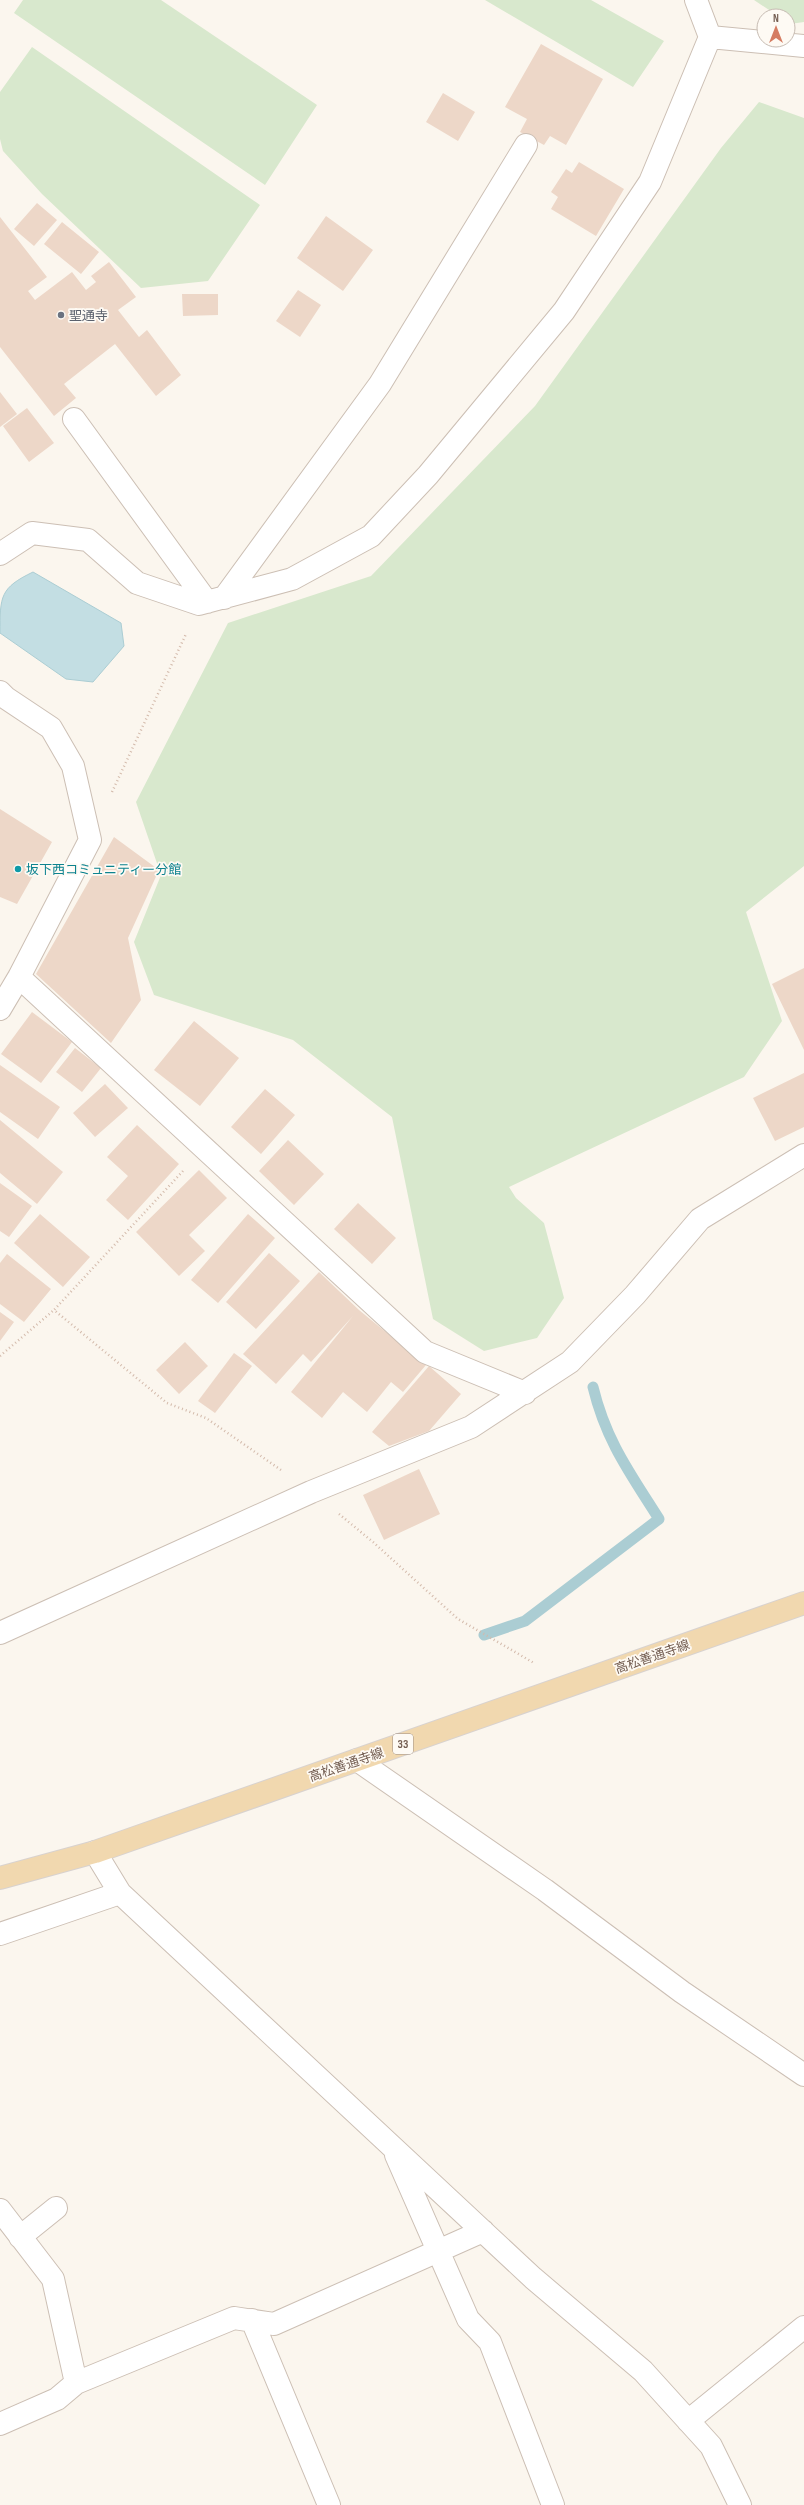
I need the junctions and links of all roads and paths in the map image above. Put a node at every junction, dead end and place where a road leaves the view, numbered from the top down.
1 (696, 0) edge
2 (710, 37) junction
3 (804, 46) edge
4 (526, 145) dead end
5 (74, 419) dead end
6 (0, 554) edge
7 (210, 601) junction
8 (0, 692) edge
9 (90, 840) junction
10 (20, 977) junction
11 (0, 1009) edge
12 (204, 1149) junction
13 (804, 1155) edge
14 (54, 1310) junction
15 (0, 1356) edge
16 (525, 1393) junction
17 (311, 1492) junction
18 (804, 1603) edge
19 (0, 1633) edge
20 (535, 1663) dead end
21 (357, 1760) junction
22 (95, 1852) junction
23 (0, 1878) edge
24 (120, 1893) junction
25 (0, 1934) edge
26 (804, 2075) edge
27 (392, 2146) junction
28 (56, 2208) dead end
29 (0, 2210) edge
30 (483, 2231) junction
31 (20, 2237) junction
32 (438, 2250) junction
33 (252, 2320) junction
34 (804, 2327) edge
35 (76, 2383) junction
36 (688, 2421) junction
37 (0, 2424) edge
38 (329, 2505) edge
39 (553, 2505) edge
40 (740, 2505) edge

1 - 2 street
2 - 3 street
2 - 7 street
4 - 7 street
5 - 7 street
6 - 7 street
7 - 9 path
8 - 9 street
9 - 10 street
10 - 11 street
10 - 12 street
12 - 14 path
12 - 16 street
13 - 16 street
14 - 15 path
14 - 17 path
16 - 17 street
17 - 19 street
17 - 20 path
18 - 21 main road, 高松善通寺線 / 33
21 - 22 main road, 高松善通寺線 / 33
21 - 26 street
22 - 23 main road, 高松善通寺線 / 33
22 - 24 street
24 - 25 street
24 - 27 street
27 - 30 street
27 - 32 street
28 - 31 street
29 - 31 street
30 - 32 street
30 - 36 street
31 - 35 street
32 - 33 street
32 - 39 street
33 - 35 street
33 - 38 street
34 - 36 street
35 - 37 street
36 - 40 street

